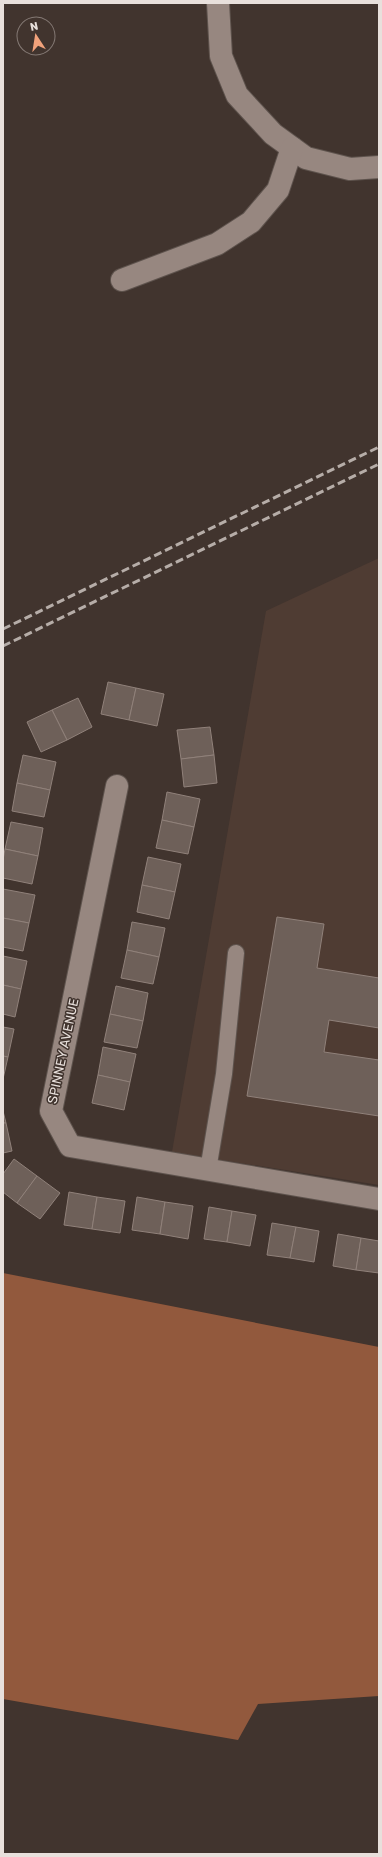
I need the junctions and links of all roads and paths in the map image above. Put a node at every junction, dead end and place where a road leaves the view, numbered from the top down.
1 (218, 3) edge
2 (292, 148) junction
3 (379, 167) edge
4 (122, 280) dead end
5 (117, 786) dead end
6 (236, 953) dead end
7 (208, 1170) junction
8 (379, 1199) edge

1 - 2 street
2 - 3 street
2 - 4 street
5 - 7 street, SPINNEY AVENUE
6 - 7 lane
7 - 8 street, SPINNEY AVENUE

